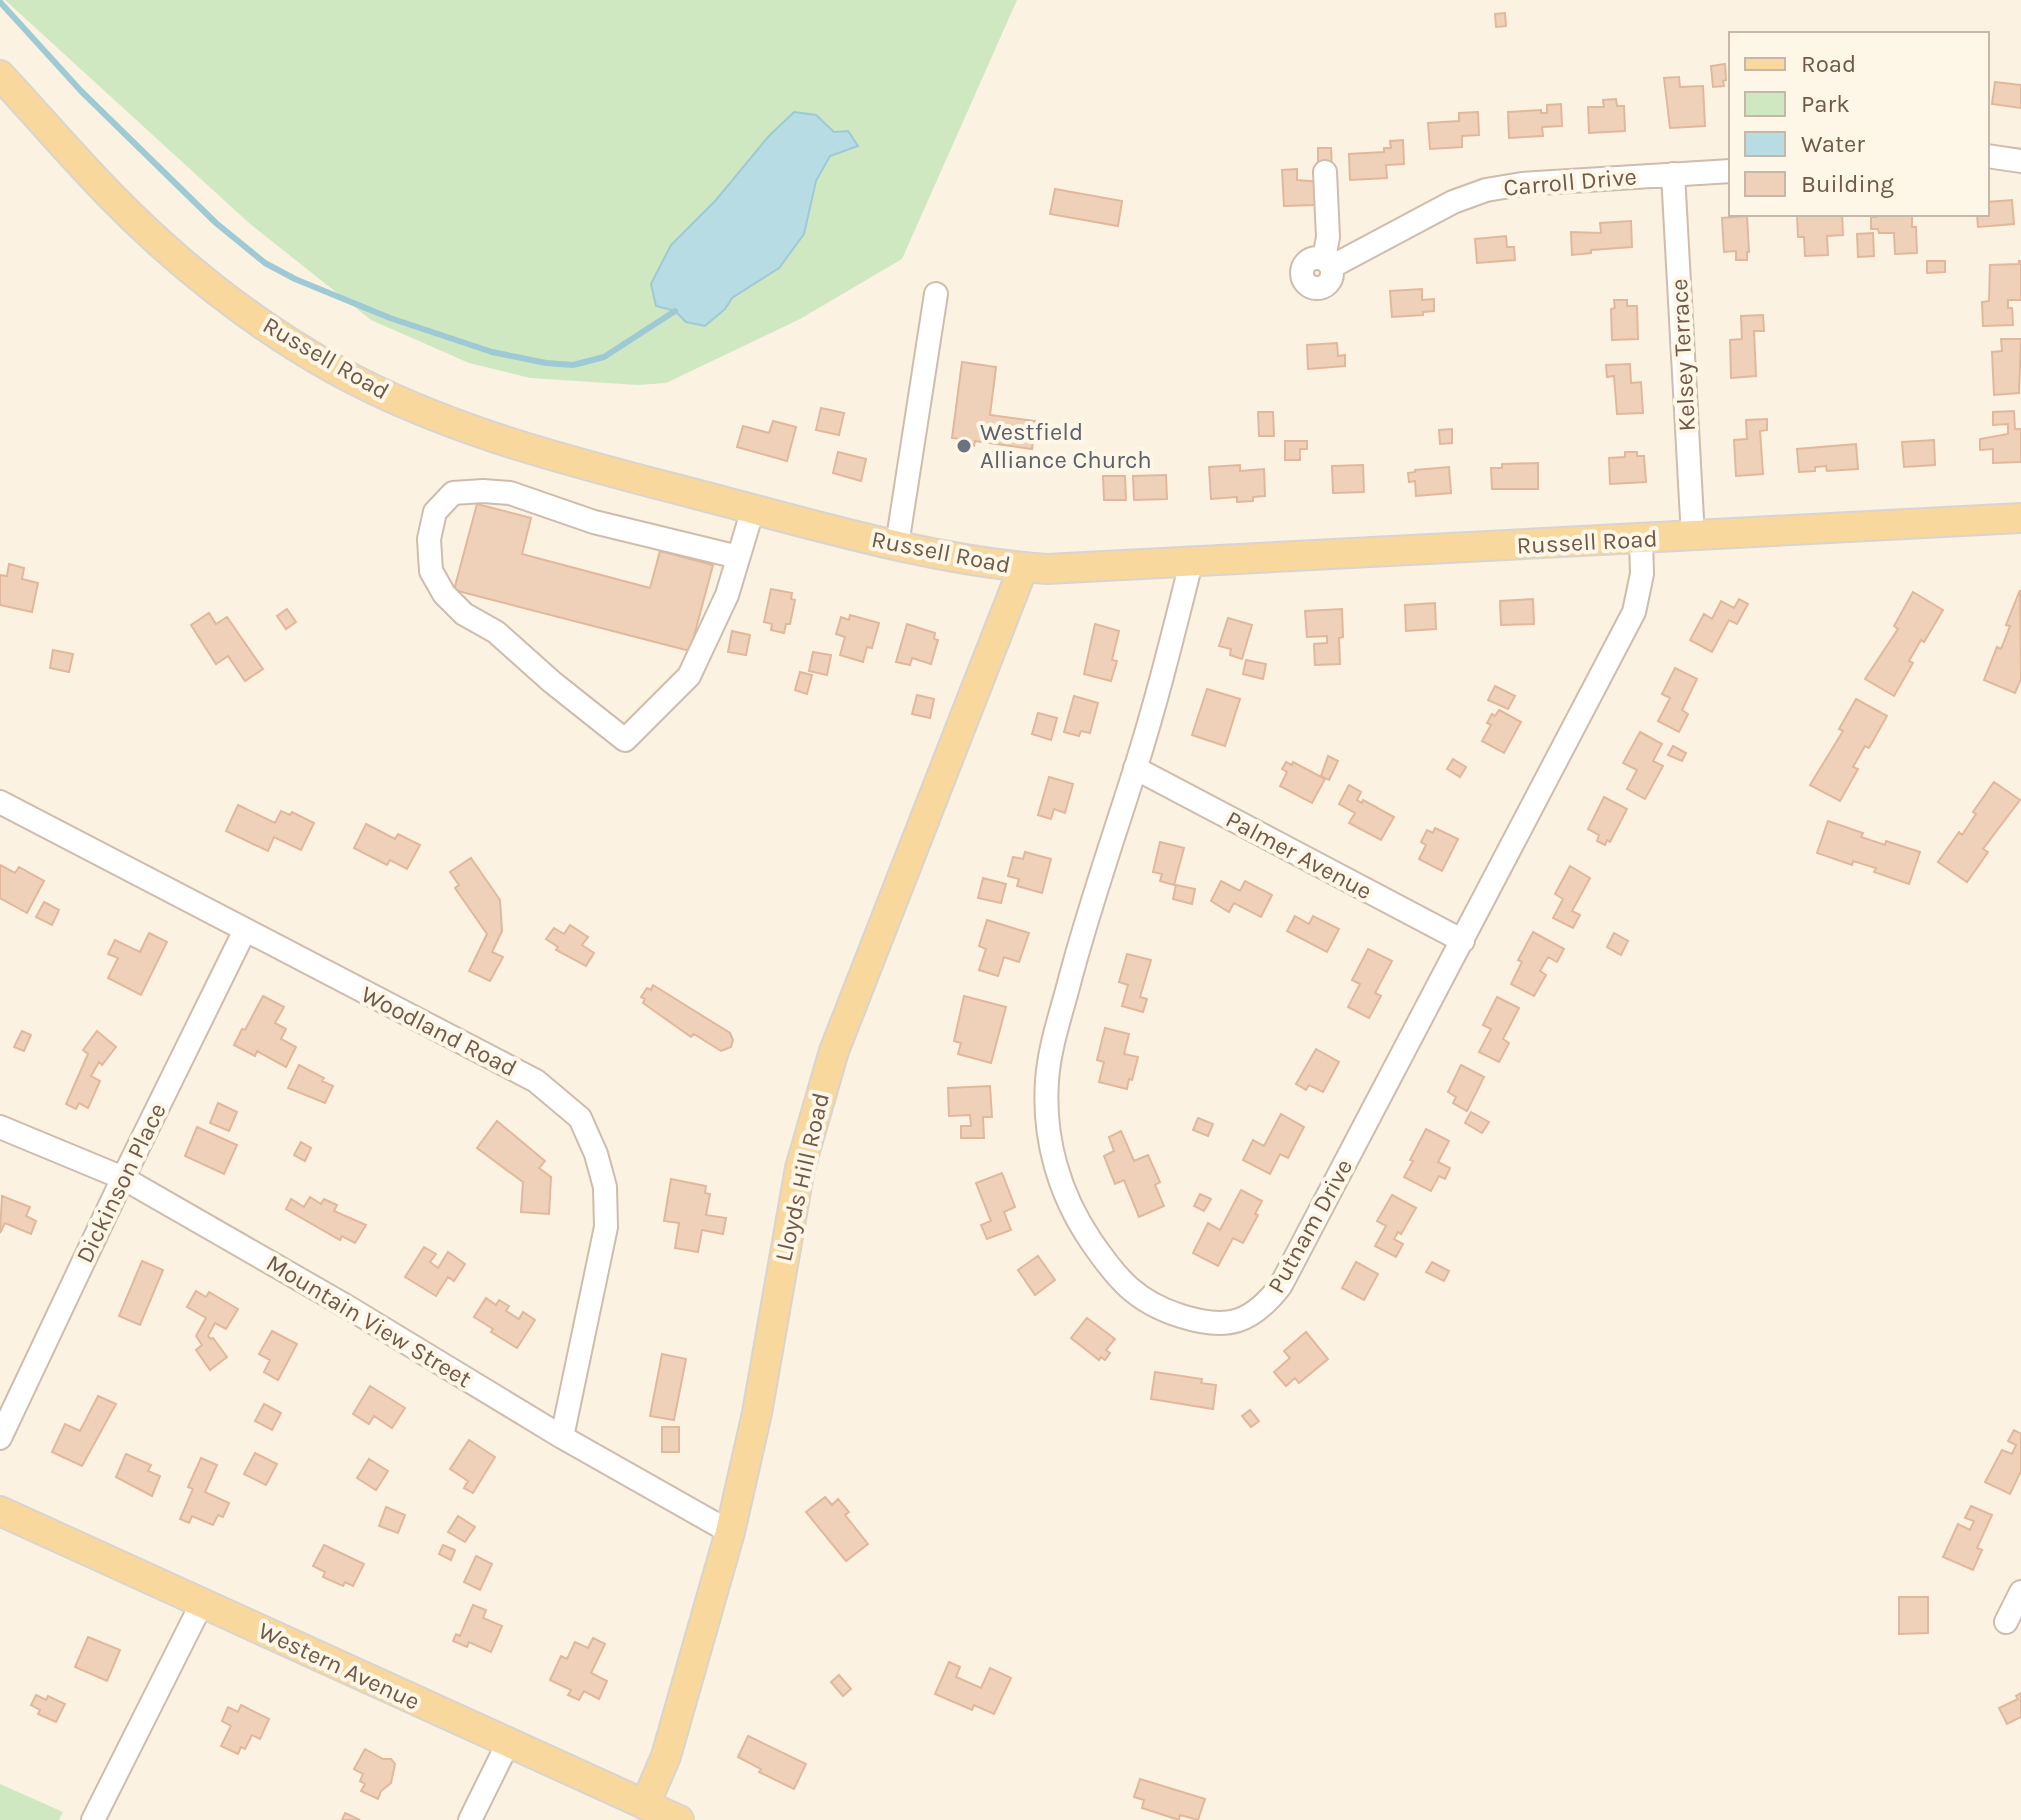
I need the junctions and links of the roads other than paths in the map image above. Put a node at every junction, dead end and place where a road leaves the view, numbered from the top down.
1 (0, 75) edge
2 (1989, 156) edge
3 (2021, 161) edge
4 (1729, 171) edge
5 (1325, 172) dead end
6 (1673, 174) junction
7 (936, 294) dead end
8 (753, 509) junction
9 (2021, 518) edge
10 (1693, 537) junction
11 (1641, 539) junction
12 (897, 545) junction
13 (738, 557) junction
14 (1191, 563) junction
15 (1023, 568) junction
16 (1135, 768) junction
17 (0, 802) edge
18 (245, 930) junction
19 (1463, 941) junction
20 (0, 1127) edge
21 (123, 1178) junction
22 (562, 1437) junction
23 (0, 1438) edge
24 (0, 1511) edge
25 (730, 1532) junction
26 (2021, 1592) edge
27 (202, 1603) junction
28 (2006, 1622) dead end
29 (508, 1743) junction
30 (645, 1805) junction
31 (93, 1820) edge
32 (470, 1820) edge
33 (679, 1820) edge

1 - 8 main road, Russell Road
2 - 3 street
4 - 6 street, Carroll Drive
5 - 6 street, Carroll Drive
6 - 10 street, Kelsey Terrace
7 - 12 street
8 - 12 main road, Russell Road
8 - 13 street
9 - 10 main road, Russell Road
10 - 11 main road, Russell Road
11 - 14 main road, Russell Road
11 - 19 street, Putnam Drive
12 - 15 main road, Russell Road
13 - 13 street
14 - 15 main road, Russell Road
14 - 16 street, Putnam Drive
15 - 25 main road, Lloyds Hill Road
16 - 19 street, Palmer Avenue
16 - 19 street, Putnam Drive
17 - 18 street, Woodland Road
18 - 21 street, Dickinson Place
18 - 22 street, Woodland Road
20 - 21 street, Mountain View Street
21 - 22 street, Mountain View Street
21 - 23 street, Dickinson Place
22 - 25 street, Mountain View Street
24 - 27 main road, Western Avenue
25 - 30 main road, Lloyds Hill Road
26 - 28 street
27 - 29 main road, Western Avenue
27 - 31 street
29 - 30 main road, Western Avenue
29 - 32 street
30 - 33 main road, Western Avenue

